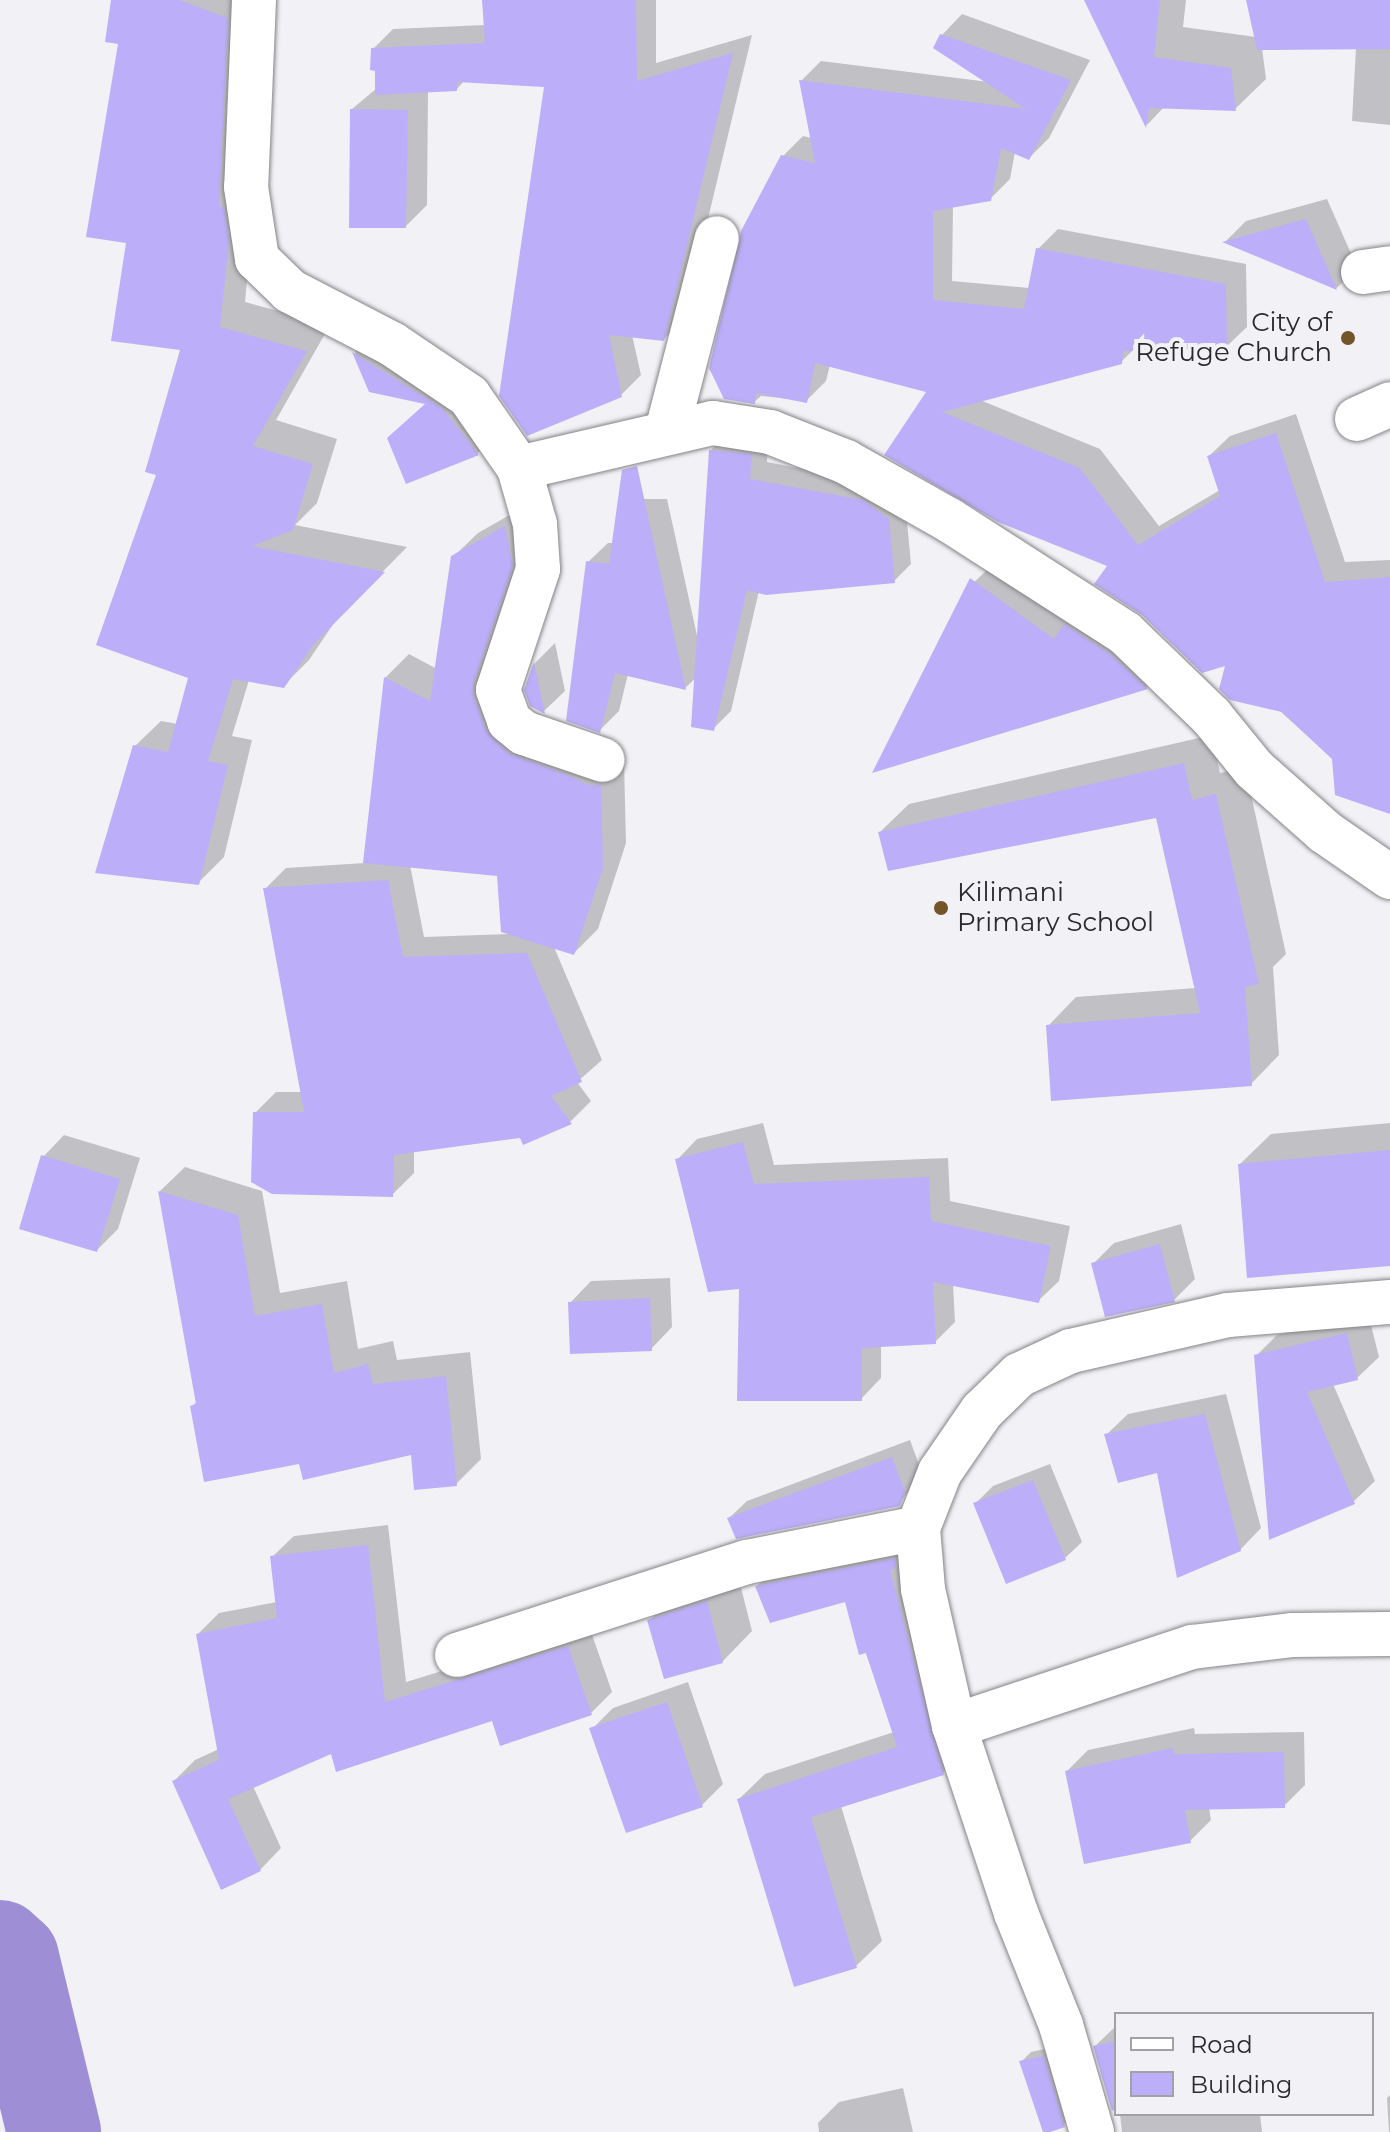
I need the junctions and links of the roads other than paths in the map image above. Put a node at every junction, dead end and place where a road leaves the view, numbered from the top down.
1 (254, 0) edge
2 (717, 238) dead end
3 (667, 431) junction
4 (519, 468) junction
5 (603, 760) dead end
6 (1390, 877) edge
7 (1390, 1302) edge
8 (918, 1528) junction
9 (1390, 1634) edge
10 (457, 1655) dead end
11 (954, 1726) junction
12 (1092, 2132) edge

1 - 4 street
2 - 3 street
3 - 4 street
3 - 6 street
4 - 5 street
7 - 8 street
8 - 10 street
8 - 11 street
9 - 11 street
11 - 12 street

